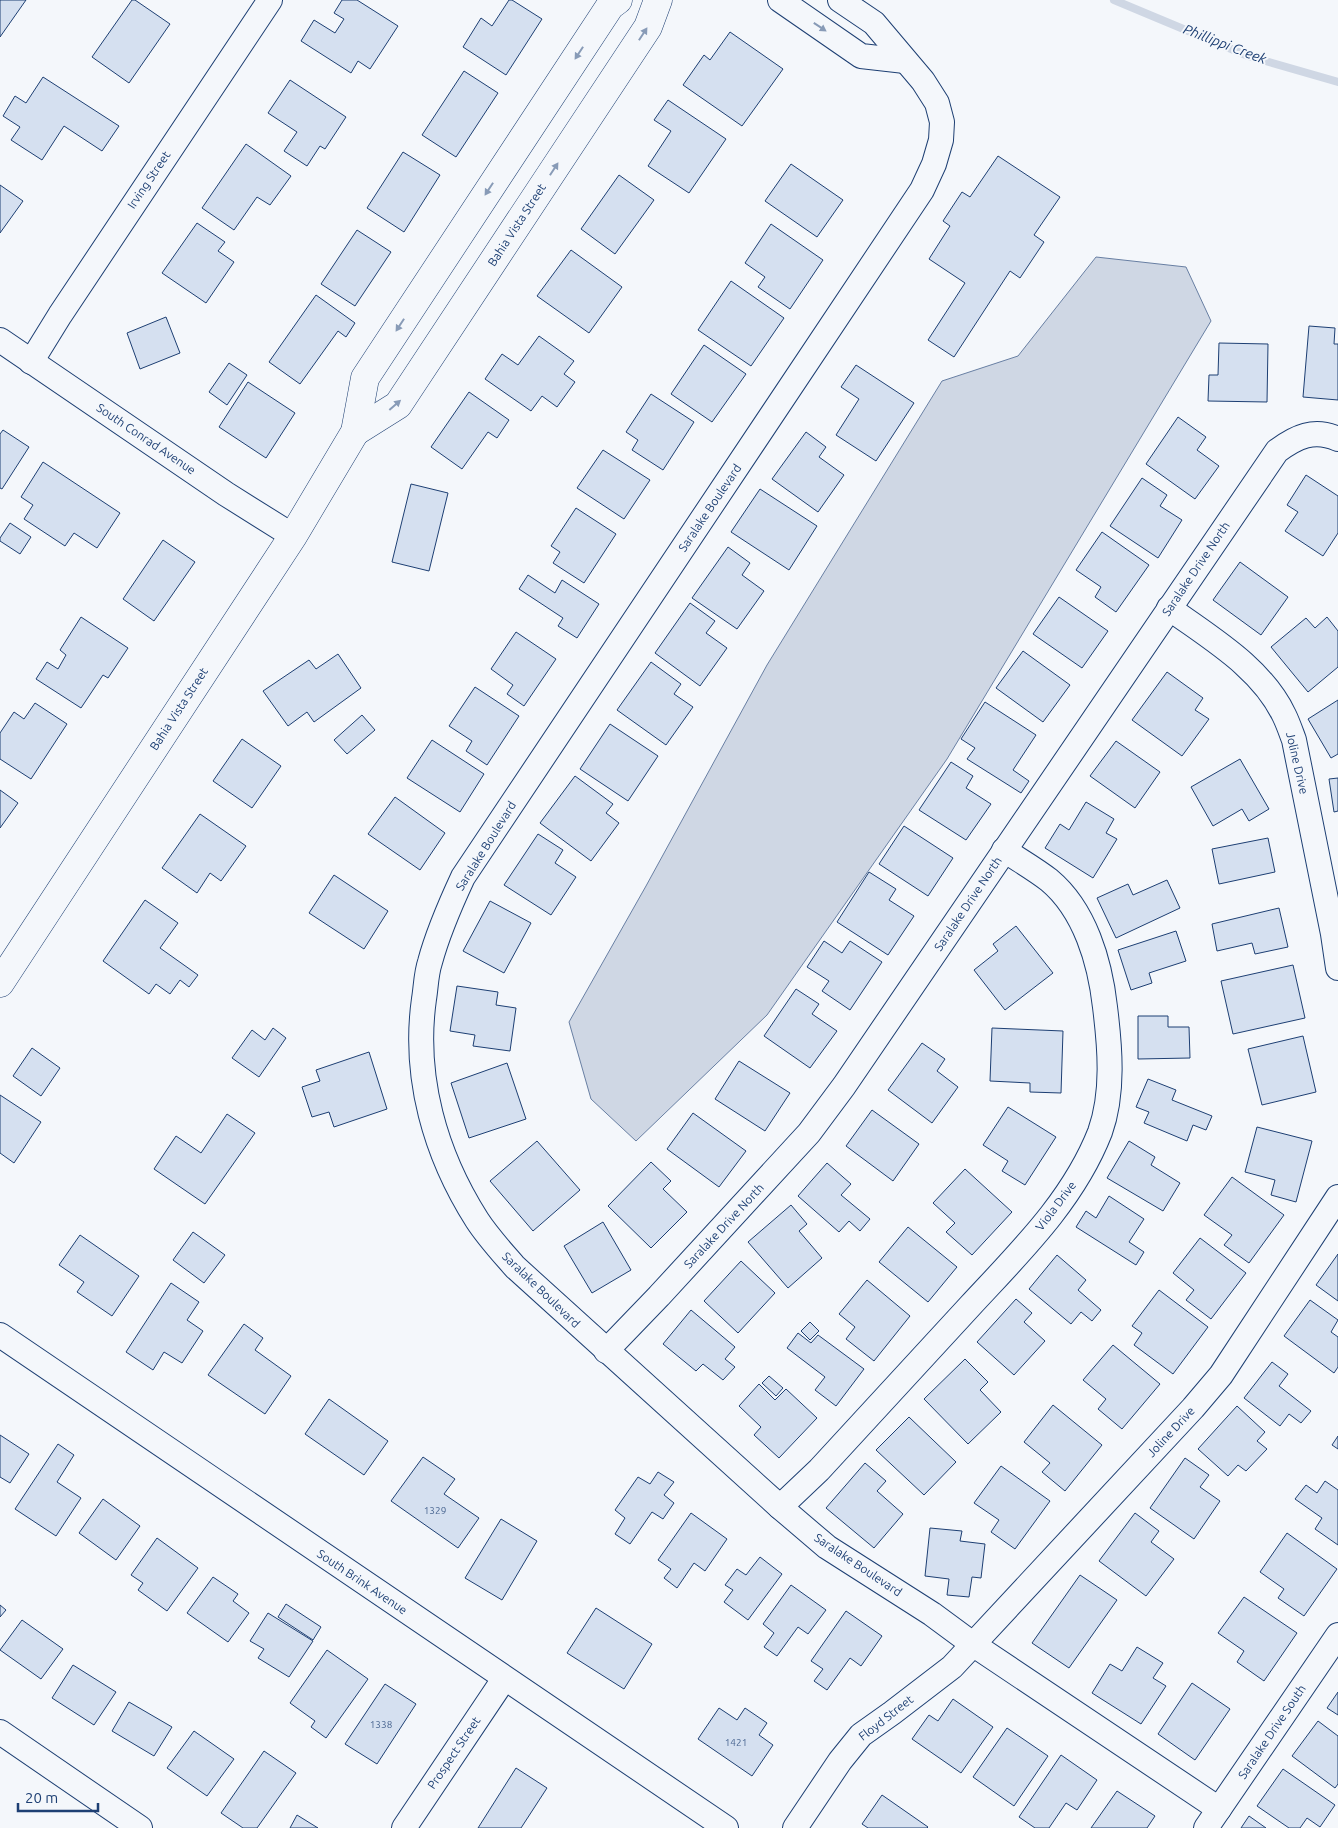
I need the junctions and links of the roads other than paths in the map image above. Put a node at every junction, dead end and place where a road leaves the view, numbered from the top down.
1 (270, 0) edge
2 (618, 0) edge
3 (658, 0) edge
4 (780, 0) edge
5 (840, 0) edge
6 (905, 62) junction
7 (0, 340) edge
8 (31, 362) junction
9 (355, 432) junction
10 (1338, 439) edge
11 (293, 536) junction
12 (1169, 608) junction
13 (1004, 850) junction
14 (1338, 968) edge
15 (0, 982) edge
16 (1338, 1197) edge
17 (0, 1335) edge
18 (606, 1351) junction
19 (780, 1508) junction
20 (1338, 1635) edge
21 (974, 1645) junction
22 (504, 1679) junction
23 (0, 1732) edge
24 (1212, 1819) edge
25 (140, 1828) edge
26 (404, 1828) edge
27 (726, 1828) edge
28 (795, 1828) edge

1 - 8 street, Irving Street
2 -> 9 street, Bahia Vista Street
9 -> 3 street, Bahia Vista Street
4 -> 6 street
5 - 6 street, Saralake Boulevard
6 - 18 street, Saralake Boulevard
7 - 8 street, South Conrad Avenue
8 - 11 street, South Conrad Avenue
9 - 11 street, Bahia Vista Street
10 - 12 street, Saralake Drive North
11 - 15 street, Bahia Vista Street
12 - 13 street, Saralake Drive North
12 - 14 street, Joline Drive
13 - 18 street, Saralake Drive North
13 - 19 street, Viola Drive
16 - 21 street, Joline Drive
17 - 22 street, South Brink Avenue
18 - 19 street, Saralake Boulevard
19 - 21 street, Saralake Boulevard
20 - 24 street, Saralake Drive South
21 - 24 street, Saralake Boulevard
21 - 28 street, Floyd Street
22 - 26 street, Prospect Street
22 - 27 street, South Brink Avenue
23 - 25 street

